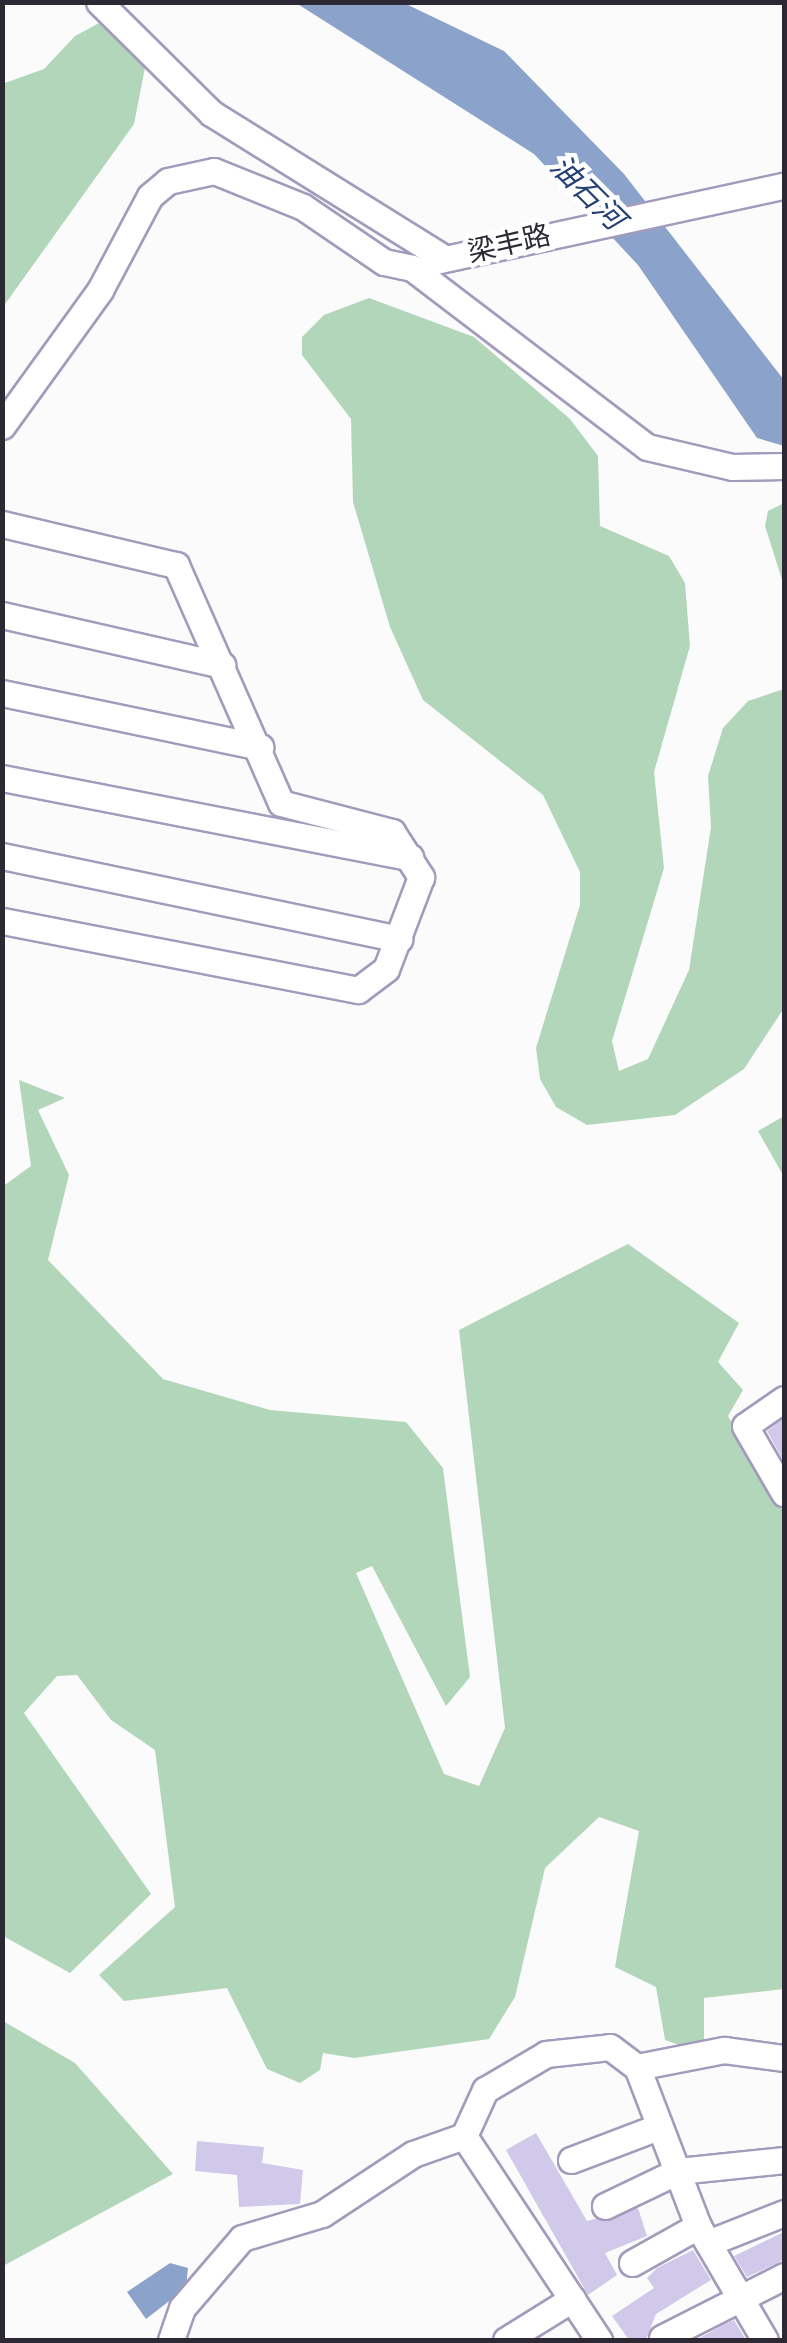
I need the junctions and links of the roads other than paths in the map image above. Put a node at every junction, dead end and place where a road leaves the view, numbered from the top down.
1 (98, 2) edge
2 (784, 186) edge
3 (444, 258) junction
4 (412, 268) junction
5 (2, 426) edge
6 (784, 466) edge
7 (2, 524) edge
8 (2, 614) edge
9 (222, 665) junction
10 (2, 693) edge
11 (260, 747) junction
12 (2, 778) edge
13 (2, 856) edge
14 (410, 858) junction
15 (2, 921) edge
16 (399, 939) junction
17 (784, 1400) edge
18 (784, 1491) edge
19 (784, 2058) edge
20 (637, 2067) junction
21 (658, 2127) junction
22 (464, 2136) junction
23 (571, 2160) dead end
24 (784, 2160) edge
25 (678, 2171) junction
26 (605, 2206) dead end
27 (784, 2213) edge
28 (703, 2234) junction
29 (632, 2263) dead end
30 (784, 2276) edge
31 (736, 2297) junction
32 (572, 2299) junction
33 (662, 2338) dead end
34 (172, 2340) edge
35 (506, 2340) edge
36 (599, 2340) edge
37 (765, 2340) edge

1 - 3 street
2 - 3 street, 梁丰路
3 - 4 street, 梁丰路
4 - 5 street
4 - 6 street
7 - 9 street
8 - 9 street
9 - 11 street
10 - 11 street
11 - 14 street
12 - 14 street
13 - 16 street
14 - 16 street
15 - 16 street
17 - 18 street
19 - 20 street
20 - 21 street
20 - 22 street
21 - 23 street
21 - 25 street
22 - 32 street
22 - 34 street
24 - 25 street
25 - 26 street
25 - 28 street
27 - 28 street
28 - 29 street
28 - 31 street
30 - 31 street
31 - 33 street
31 - 37 street
32 - 35 street
32 - 36 street

